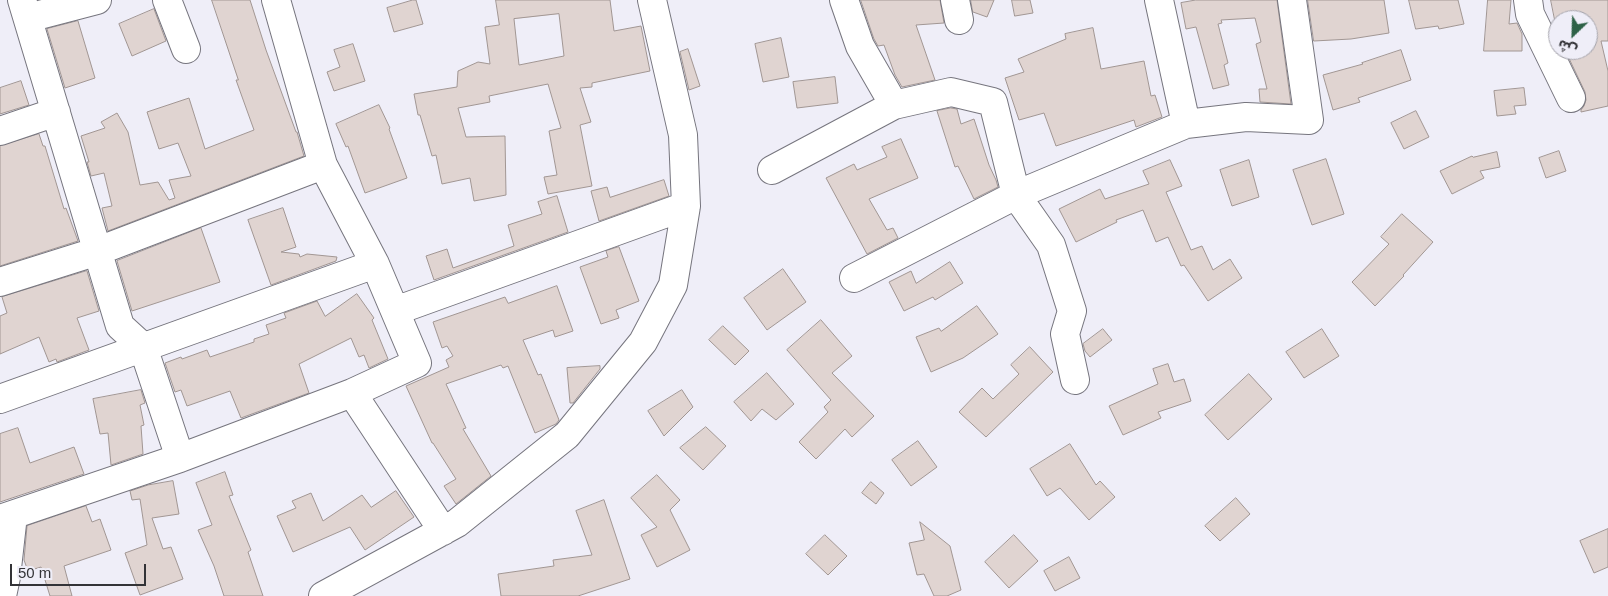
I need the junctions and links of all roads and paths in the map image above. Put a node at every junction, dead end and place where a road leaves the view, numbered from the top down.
1 (97, 0) edge
2 (167, 0) edge
3 (276, 0) edge
4 (652, 0) edge
5 (844, 0) edge
6 (1159, 0) edge
7 (1292, 0) edge
8 (1528, 0) edge
9 (25, 9) edge
10 (186, 49) dead end
11 (1571, 98) dead end
12 (894, 105) junction
13 (56, 112) junction
14 (1186, 124) junction
15 (0, 131) edge
16 (323, 166) junction
17 (772, 170) dead end
18 (1016, 195) junction
19 (686, 206) junction
20 (98, 251) junction
21 (375, 264) junction
22 (854, 278) dead end
23 (0, 282) edge
24 (395, 311) junction
25 (143, 347) junction
26 (1075, 380) dead end
27 (352, 393) junction
28 (0, 400) edge
29 (180, 458) junction
30 (6, 517) edge
31 (443, 531) junction
32 (2, 596) edge
33 (323, 596) edge

1 - 9 street
2 - 10 street
3 - 16 street
4 - 19 street
5 - 12 street
6 - 14 street
7 - 14 street
8 - 11 street
9 - 13 street
12 - 17 street
12 - 18 street
13 - 15 street
13 - 20 street
14 - 18 street
16 - 20 street
16 - 21 street
18 - 22 street
18 - 26 street
19 - 24 street
19 - 31 street
20 - 23 street
20 - 25 street
21 - 24 street
21 - 25 street
24 - 27 street
25 - 28 street
25 - 29 street
27 - 29 street
27 - 31 street
29 - 30 street
30 - 32 street
31 - 33 street

